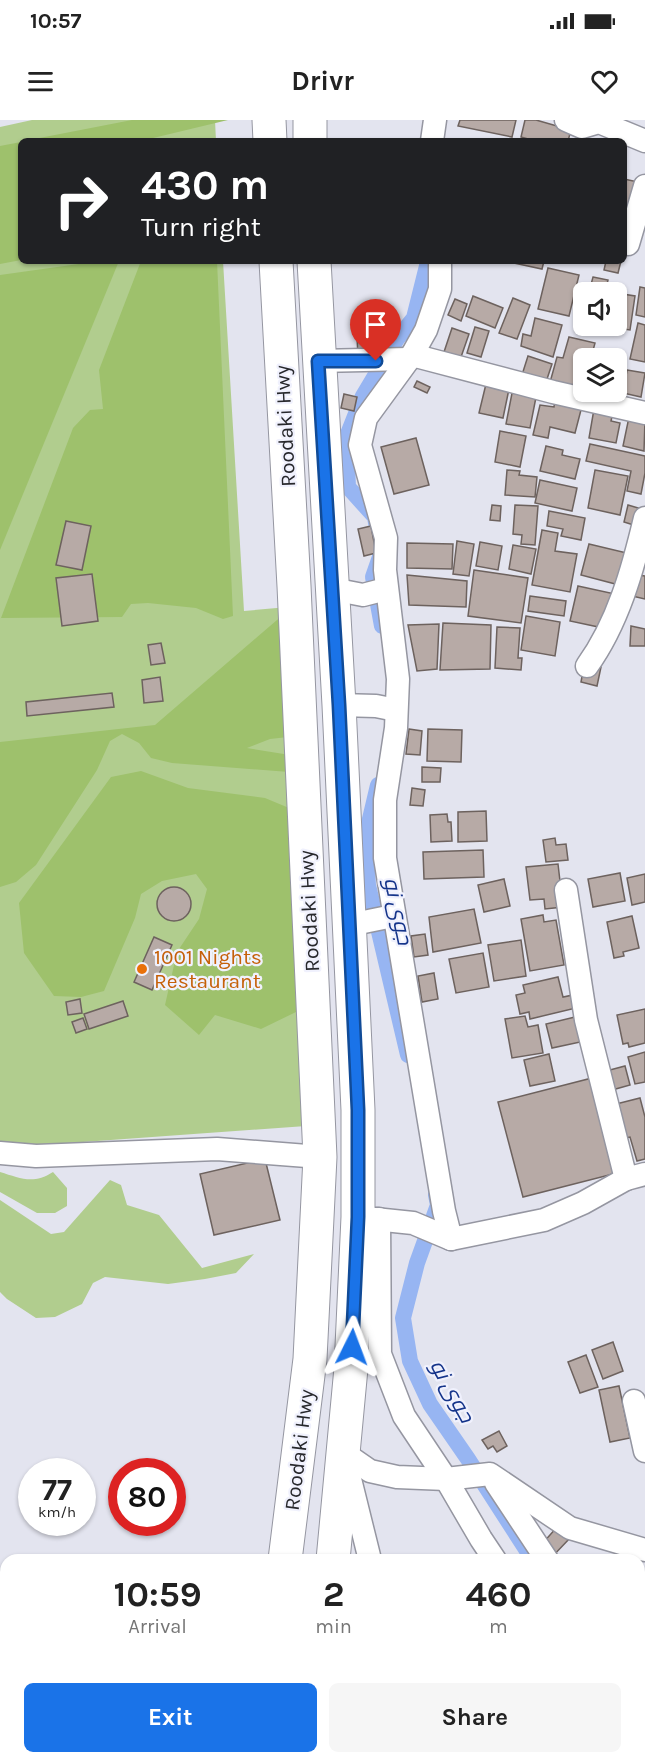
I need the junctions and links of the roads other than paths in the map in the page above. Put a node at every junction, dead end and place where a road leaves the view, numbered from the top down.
1 (269, 120) edge
2 (310, 120) edge
3 (435, 120) edge
4 (566, 120) edge
5 (270, 138) edge
6 (310, 138) edge
7 (432, 138) edge
8 (645, 141) edge
9 (645, 186) edge
10 (628, 244) dead end
11 (276, 264) edge
12 (314, 264) edge
13 (440, 264) edge
14 (405, 358) junction
15 (318, 361) junction
16 (645, 413) edge
17 (645, 518) edge
18 (365, 591) junction
19 (587, 666) dead end
20 (339, 705) junction
21 (388, 708) junction
22 (566, 890) dead end
23 (372, 921) junction
24 (0, 1153) edge
25 (320, 1157) junction
26 (636, 1177) edge
27 (368, 1218) junction
28 (442, 1236) junction
29 (634, 1401) dead end
30 (645, 1451) edge
31 (344, 1453) junction
32 (490, 1474) junction
33 (446, 1479) junction
34 (645, 1550) edge
35 (286, 1554) edge
36 (334, 1554) edge
37 (369, 1554) edge
38 (491, 1554) edge
39 (543, 1554) edge

1 - 5 highway
2 - 6 highway
3 - 7 street
4 - 8 street
9 - 10 street
11 - 25 highway, Roodaki Hwy
12 - 15 highway, Roodaki Hwy
13 - 14 street
14 - 15 street
14 - 16 street
14 - 18 street
15 - 18 highway, Roodaki Hwy
17 - 19 street
18 - 20 highway, Roodaki Hwy
18 - 21 street
20 - 21 street
20 - 23 highway, Roodaki Hwy
21 - 23 street
22 - 26 street
23 - 27 highway, Roodaki Hwy
23 - 28 street
24 - 25 street
25 - 35 highway, Roodaki Hwy
26 - 28 street
27 - 28 street
27 - 31 highway, Roodaki Hwy
27 - 33 street
29 - 30 street
31 - 33 street
31 - 36 highway, Roodaki Hwy
31 - 37 street
32 - 33 street
32 - 34 street
32 - 39 street
33 - 38 street

